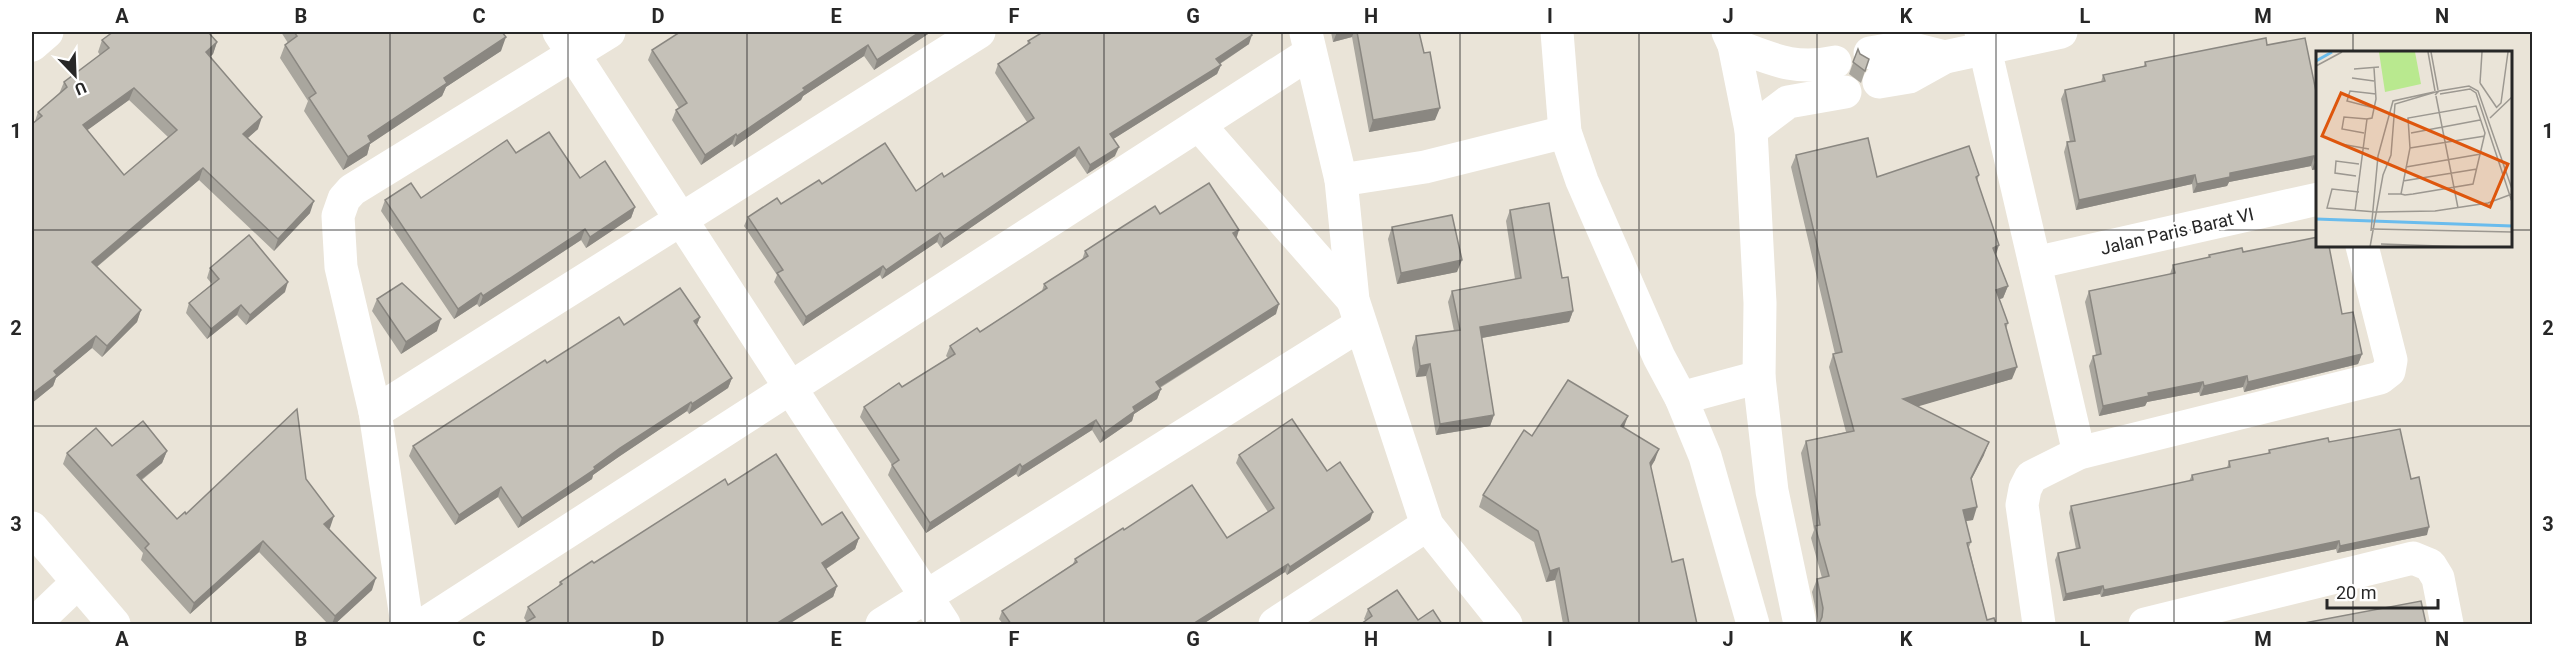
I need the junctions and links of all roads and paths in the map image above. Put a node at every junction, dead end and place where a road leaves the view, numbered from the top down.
1 (46, 32) edge
2 (609, 32) edge
3 (979, 32) edge
4 (1557, 32) edge
5 (2061, 32) edge
6 (1731, 38) edge
7 (1983, 39) edge
8 (1308, 42) edge
9 (566, 43) edge
10 (32, 45) edge
11 (1874, 68) dead end
12 (1199, 125) junction
13 (1751, 130) junction
14 (1565, 132) junction
15 (1341, 180) junction
16 (2316, 199) edge
17 (682, 219) junction
18 (2363, 248) edge
19 (2035, 263) junction
20 (1356, 313) junction
21 (1759, 377) junction
22 (790, 388) junction
23 (1681, 398) junction
24 (375, 412) junction
25 (2079, 453) junction
26 (1427, 525) junction
27 (32, 528) edge
28 (77, 583) junction
29 (926, 597) junction
30 (34, 624) edge
31 (114, 624) edge
32 (407, 624) edge
33 (424, 624) edge
34 (882, 624) edge
35 (944, 624) edge
36 (1275, 624) edge
37 (1506, 624) edge
38 (1753, 624) edge
39 (1800, 624) edge
40 (2039, 624) edge
41 (2145, 624) edge
42 (2447, 624) edge

1 - 10 street
2 - 9 street
3 - 17 street
4 - 14 street
5 - 7 street
6 - 13 street
6 - 13 street
7 - 11 street
7 - 19 street
8 - 12 street
8 - 15 street
9 - 17 street
9 - 24 street
12 - 20 street
12 - 22 street
13 - 21 street
14 - 15 street
14 - 23 street
15 - 20 street
16 - 19 street, Jalan Paris Barat VI
17 - 22 street
17 - 24 street
18 - 25 street
19 - 25 street
20 - 26 street
20 - 29 street
21 - 23 street
21 - 39 street
22 - 29 street
22 - 33 street
23 - 38 street
24 - 32 street
25 - 40 street
26 - 36 street
26 - 37 street
27 - 28 street
28 - 30 street
28 - 31 street
29 - 34 street
29 - 35 street
41 - 42 street

